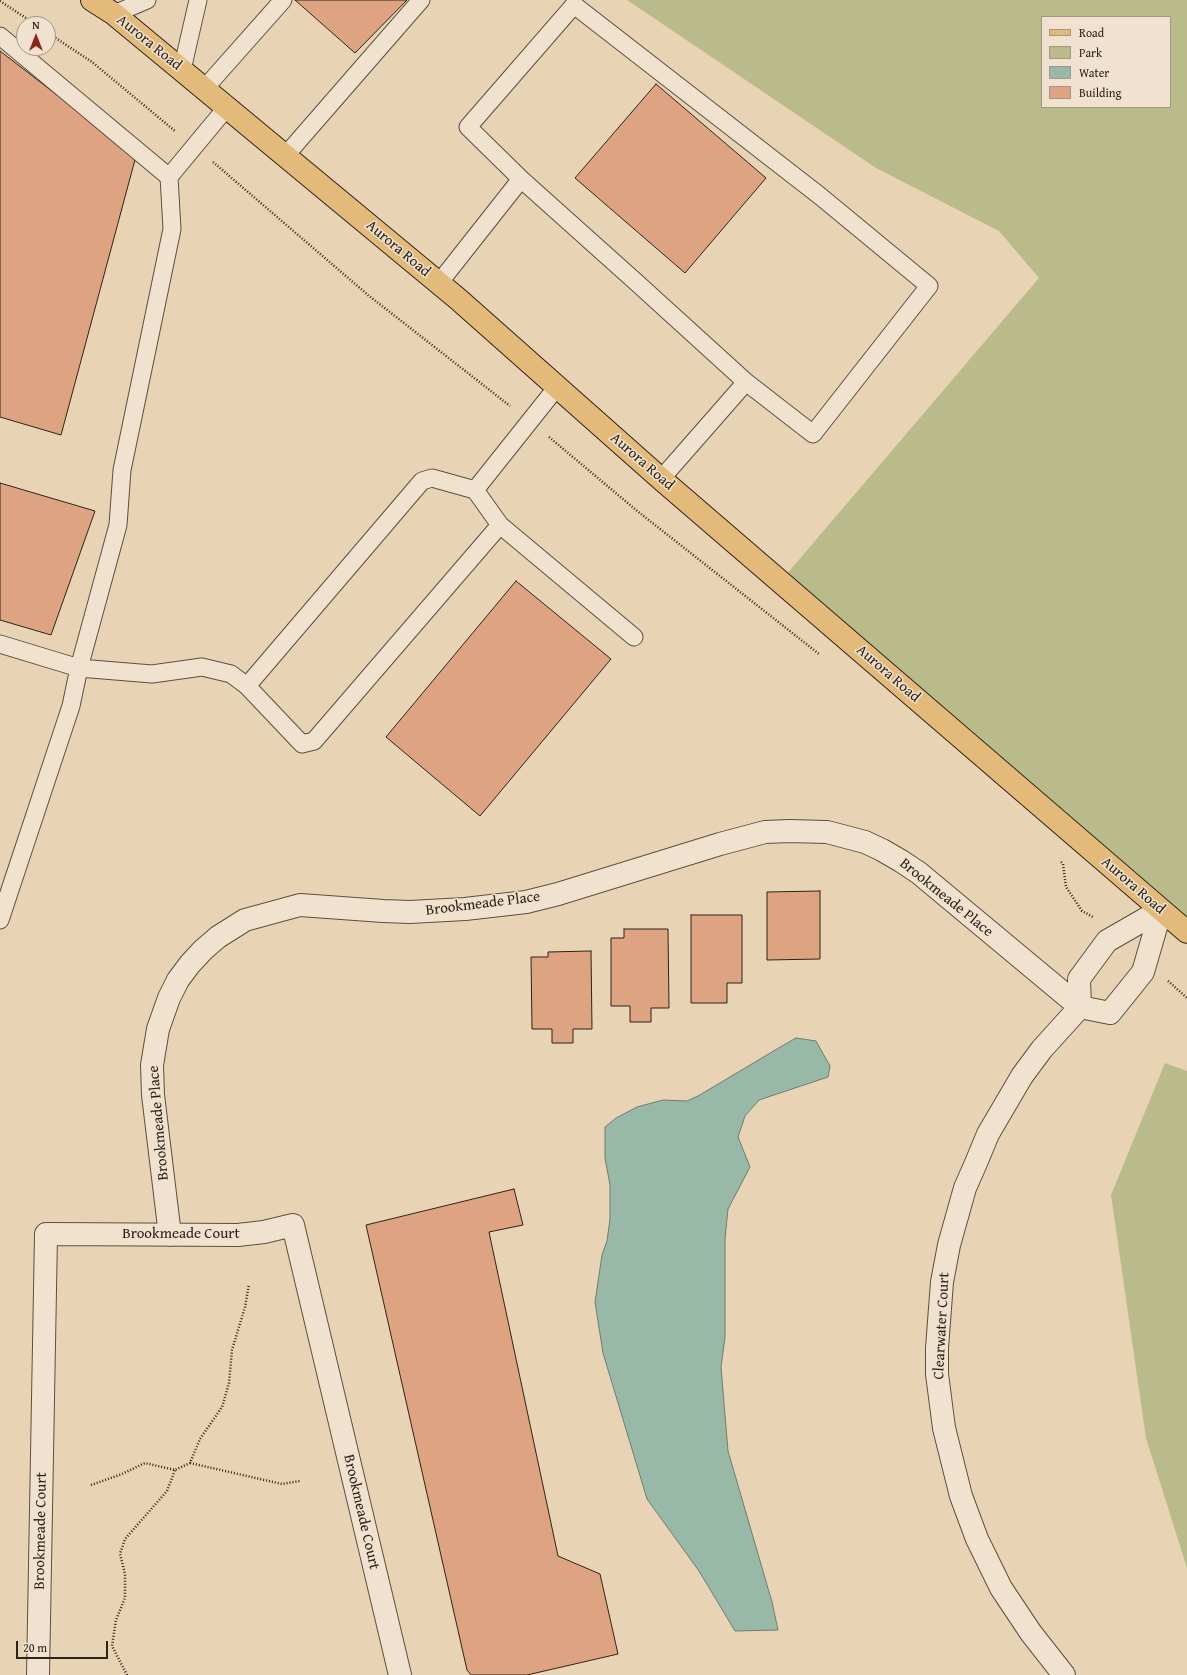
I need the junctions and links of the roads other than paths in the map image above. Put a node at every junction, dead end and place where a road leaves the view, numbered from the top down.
1 (92, 0) edge
2 (148, 0) edge
3 (198, 0) edge
4 (283, 0) edge
5 (421, 0) edge
6 (114, 14) junction
7 (0, 36) edge
8 (182, 70) junction
9 (205, 88) junction
10 (227, 107) junction
11 (286, 155) junction
12 (169, 177) junction
13 (521, 180) junction
14 (439, 283) junction
15 (746, 382) junction
16 (557, 387) junction
17 (661, 479) junction
18 (475, 490) junction
19 (500, 525) junction
20 (634, 637) dead end
21 (0, 644) edge
22 (80, 668) junction
23 (247, 686) junction
24 (1161, 910) junction
25 (0, 920) edge
26 (1187, 932) edge
27 (1080, 1007) junction
28 (170, 1235) junction
29 (38, 1675) edge
30 (400, 1675) edge
31 (1064, 1675) edge

1 - 6 main road, Aurora Road
2 - 6 lane
3 - 8 lane
4 - 9 lane
5 - 11 lane
6 - 8 main road, Aurora Road
7 - 12 lane
8 - 9 main road, Aurora Road
9 - 10 main road, Aurora Road
10 - 11 main road, Aurora Road
10 - 12 lane
11 - 14 main road, Aurora Road
12 - 22 lane
13 - 14 lane
13 - 15 lane
13 - 15 lane
14 - 16 main road, Aurora Road
15 - 17 lane
16 - 17 main road, Aurora Road
16 - 18 lane
17 - 24 main road, Aurora Road
18 - 19 lane
18 - 23 lane
19 - 20 lane
19 - 23 lane
21 - 22 lane
22 - 23 lane
22 - 25 lane
24 - 26 main road, Aurora Road
24 - 27 street
24 - 27 street
27 - 28 street, Brookmeade Place
27 - 31 street, Clearwater Court
28 - 29 street, Brookmeade Court
28 - 30 street, Brookmeade Court

